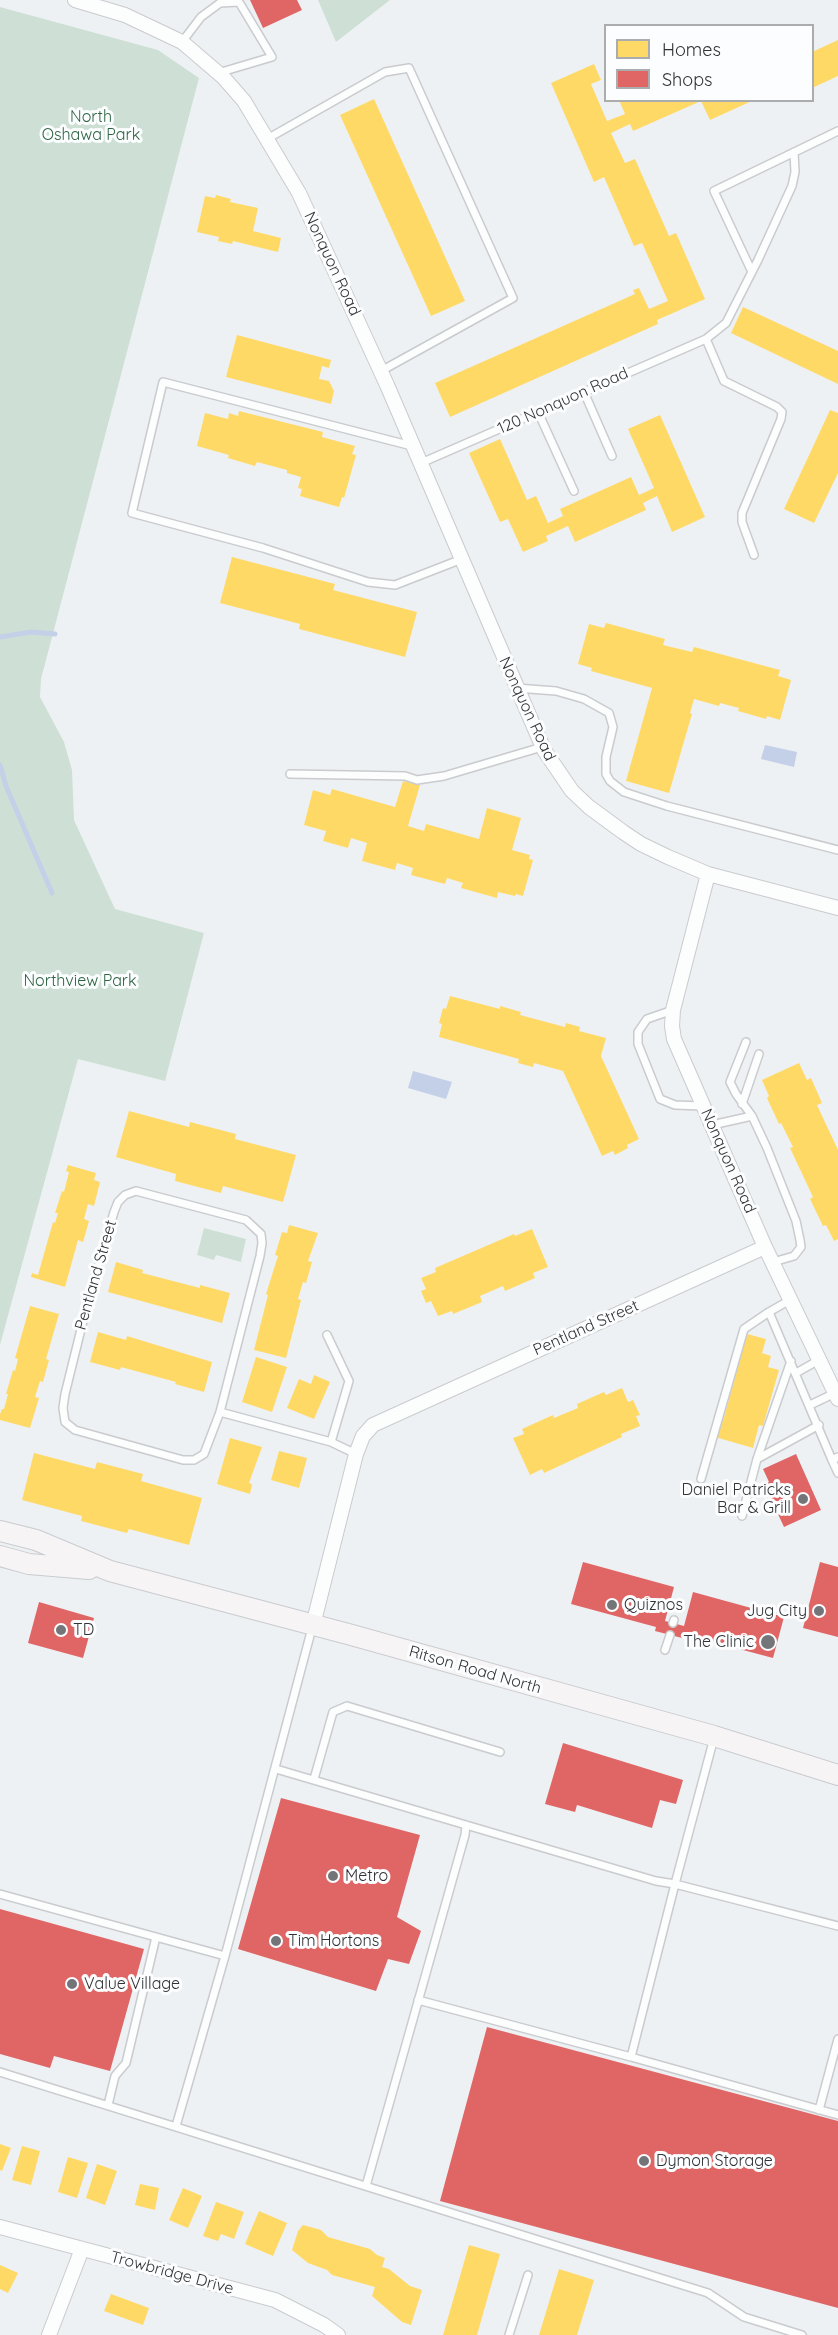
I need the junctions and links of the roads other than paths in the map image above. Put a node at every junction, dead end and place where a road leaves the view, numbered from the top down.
1 (75, 0) edge
2 (91, 2) edge
3 (182, 42) junction
4 (218, 73) junction
5 (838, 131) edge
6 (267, 139) junction
7 (794, 152) junction
8 (752, 272) junction
9 (706, 339) junction
10 (381, 371) junction
11 (584, 392) junction
12 (538, 412) junction
13 (412, 446) junction
14 (612, 456) dead end
15 (421, 463) junction
16 (574, 491) dead end
17 (754, 555) dead end
18 (462, 559) junction
19 (516, 688) junction
20 (542, 747) junction
21 (290, 774) dead end
22 (838, 850) edge
23 (708, 874) junction
24 (838, 908) edge
25 (673, 1010) junction
26 (746, 1042) dead end
27 (759, 1054) dead end
28 (742, 1104) junction
29 (704, 1106) junction
30 (752, 1116) junction
31 (712, 1125) junction
32 (765, 1247) junction
33 (773, 1262) junction
34 (790, 1300) junction
35 (769, 1312) junction
36 (327, 1335) dead end
37 (819, 1360) junction
38 (790, 1361) junction
39 (796, 1373) junction
40 (837, 1396) edge
41 (810, 1405) junction
42 (220, 1412) junction
43 (819, 1425) junction
44 (331, 1442) junction
45 (356, 1454) junction
46 (835, 1458) edge
47 (757, 1459) junction
48 (838, 1473) edge
49 (701, 1479) dead end
50 (742, 1516) dead end
51 (0, 1531) edge
52 (0, 1556) edge
53 (110, 1571) junction
54 (313, 1625) junction
55 (670, 1635) dead end
56 (665, 1650) dead end
57 (714, 1736) junction
58 (500, 1752) dead end
59 (276, 1769) junction
60 (838, 1775) edge
61 (314, 1779) junction
62 (466, 1825) junction
63 (675, 1884) junction
64 (0, 1894) edge
65 (838, 1926) edge
66 (156, 1937) junction
67 (225, 1956) junction
68 (418, 2000) junction
69 (838, 2039) edge
70 (631, 2057) junction
71 (0, 2072) edge
72 (108, 2105) junction
73 (819, 2110) junction
74 (838, 2115) edge
75 (176, 2126) junction
76 (366, 2186) junction
77 (0, 2227) edge
78 (82, 2249) junction
79 (528, 2275) dead end
80 (49, 2335) edge
81 (338, 2335) edge
82 (509, 2335) edge
83 (802, 2335) edge

1 - 2 street, Nonquon Road
2 - 3 street, Nonquon Road
3 - 4 street, Nonquon Road
3 - 4 lane
4 - 6 street, Nonquon Road
5 - 7 lane
6 - 10 street, Nonquon Road
6 - 10 lane
7 - 8 lane, 120 Nonquon Road
7 - 8 lane
8 - 9 lane, 120 Nonquon Road
9 - 11 lane, 120 Nonquon Road
9 - 17 lane
10 - 13 street, Nonquon Road
11 - 12 lane, 120 Nonquon Road
11 - 14 lane
12 - 15 lane, 120 Nonquon Road
12 - 16 lane
13 - 15 street, Nonquon Road
13 - 18 lane
15 - 18 street, Nonquon Road
18 - 19 street, Nonquon Road
19 - 20 street, Nonquon Road
19 - 22 lane
20 - 21 lane
20 - 23 street, Nonquon Road
23 - 24 street
23 - 25 street, Nonquon Road
25 - 29 street, Nonquon Road
25 - 29 lane
26 - 28 lane
27 - 28 lane
28 - 30 lane
29 - 31 street, Nonquon Road
30 - 31 lane
30 - 33 lane
31 - 32 street, Nonquon Road
32 - 33 street, Nonquon Road
32 - 45 street, Pentland Street
33 - 34 street, Nonquon Road
34 - 35 lane
34 - 37 street, Nonquon Road
35 - 38 lane
35 - 49 lane
36 - 44 lane
37 - 39 lane
37 - 40 street, Nonquon Road
38 - 39 lane
38 - 47 lane
39 - 41 lane
40 - 41 lane
41 - 43 lane
42 - 42 lane, Pentland Street
42 - 44 lane
43 - 46 lane
43 - 47 lane
44 - 45 lane
45 - 54 street, Pentland Street
46 - 48 lane
47 - 50 lane
51 - 53 main road, Ritson Road North
52 - 53 main road, Ritson Road North
53 - 54 main road, Ritson Road North
54 - 57 main road, Ritson Road North
54 - 59 lane
55 - 56 lane
57 - 60 main road, Ritson Road North
57 - 63 lane
58 - 61 lane
59 - 61 lane
59 - 67 lane
61 - 62 lane
62 - 63 lane
62 - 68 lane
63 - 65 lane
63 - 70 lane
64 - 66 lane
66 - 67 lane
66 - 72 lane
67 - 75 lane
68 - 70 lane
68 - 76 lane
69 - 73 lane
70 - 73 lane
71 - 72 lane
72 - 75 lane
73 - 74 lane
75 - 76 lane
76 - 83 lane
77 - 78 street, Trowbridge Drive
78 - 80 street
78 - 81 street, Trowbridge Drive
79 - 82 lane

